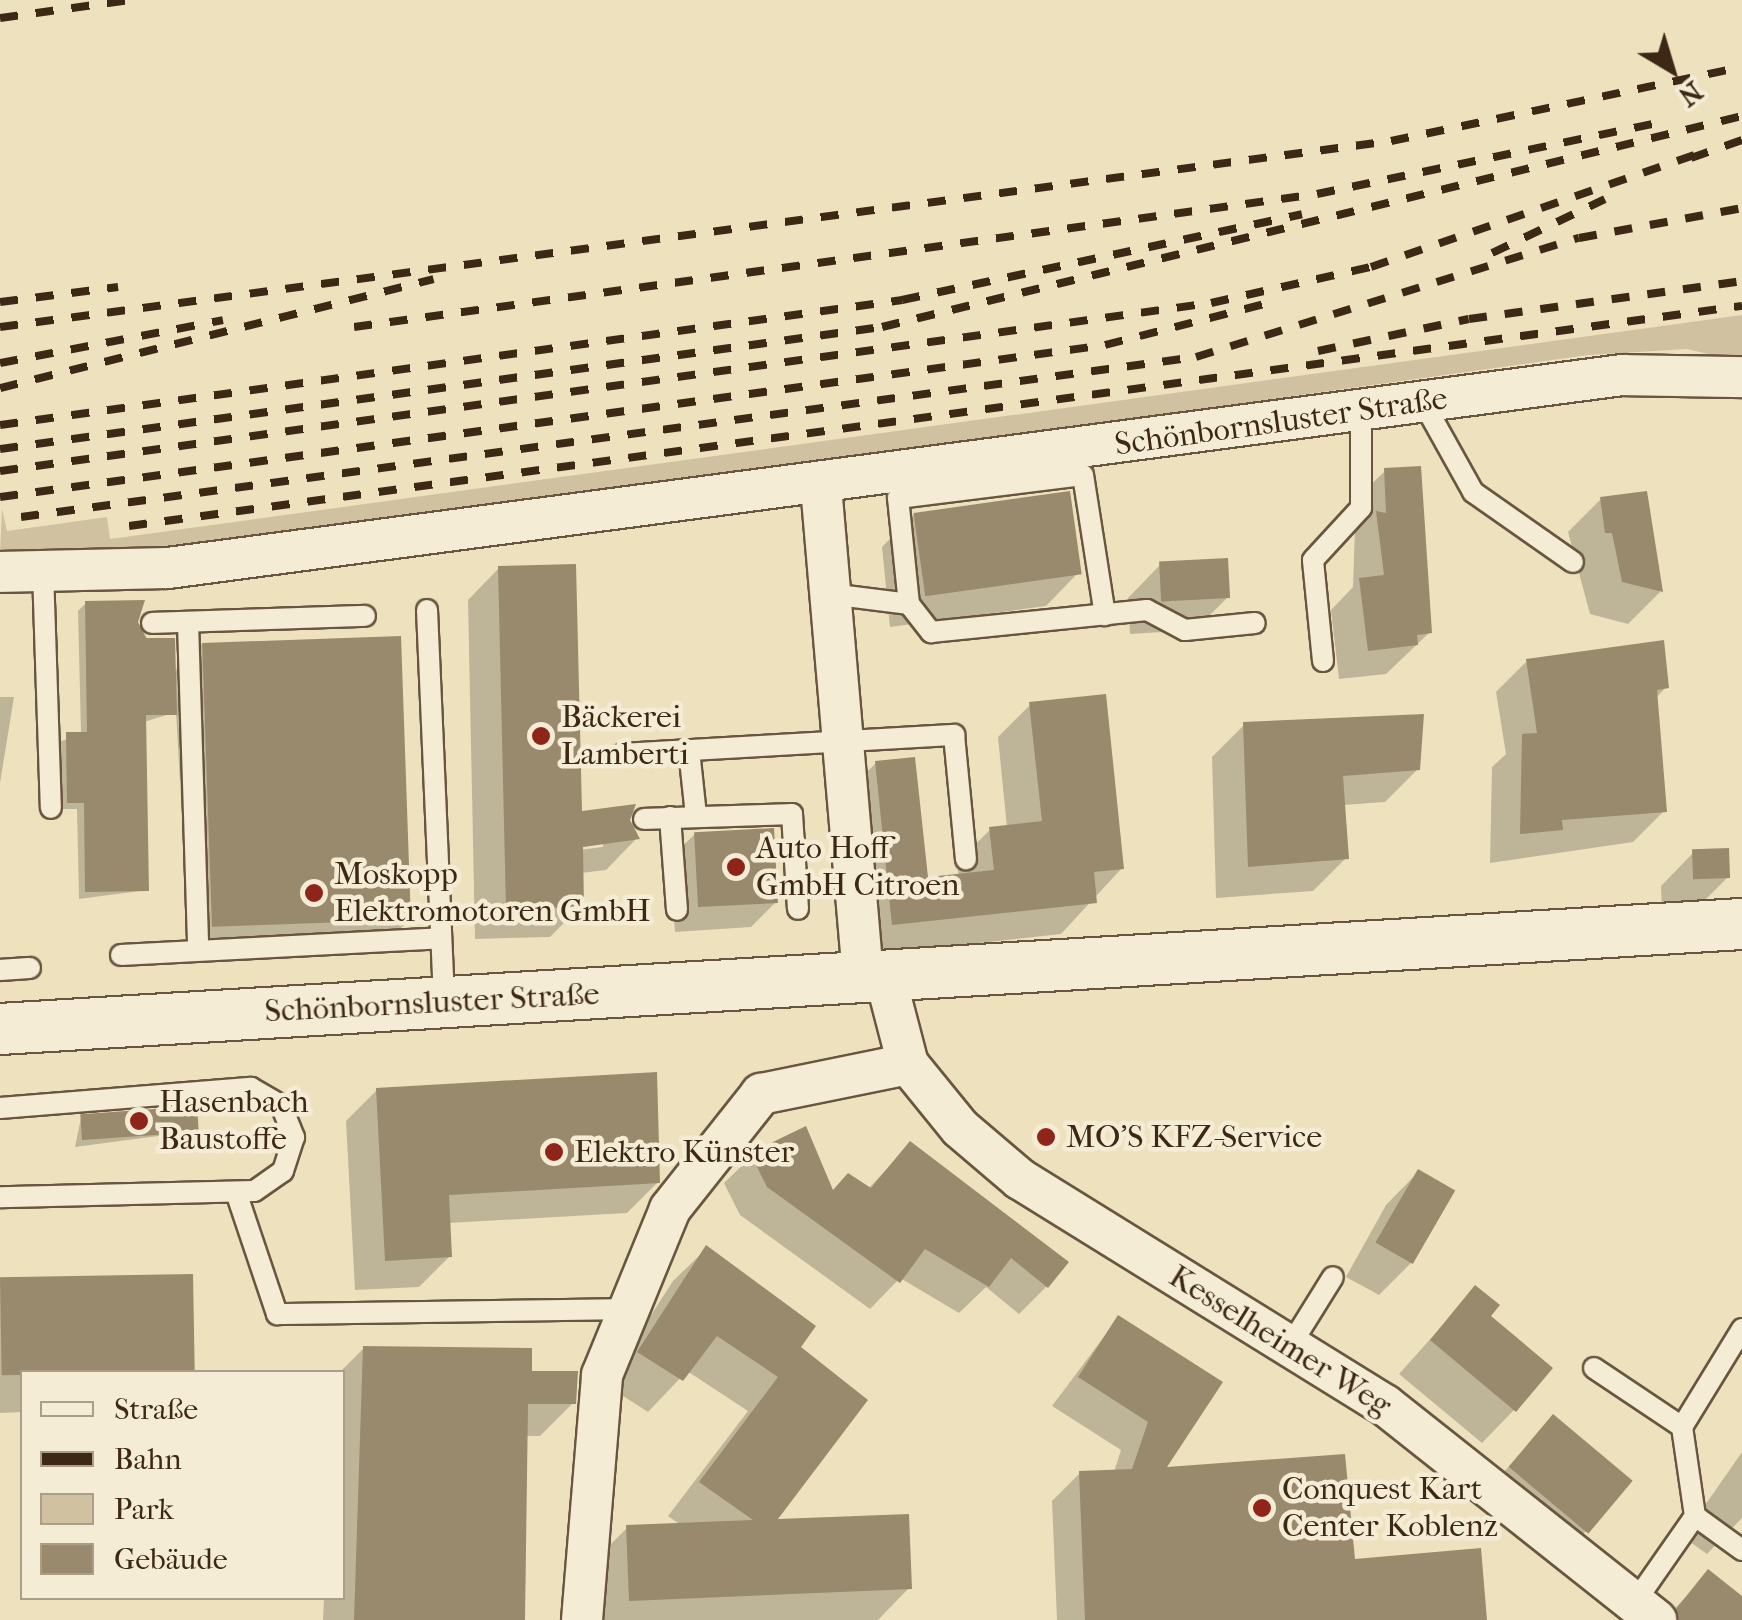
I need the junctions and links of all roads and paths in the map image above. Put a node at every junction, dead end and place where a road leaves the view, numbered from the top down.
1 (1742, 377) edge
2 (1423, 402) junction
3 (1361, 411) junction
4 (820, 486) junction
5 (1573, 562) dead end
6 (43, 571) junction
7 (0, 572) edge
8 (830, 594) junction
9 (909, 604) junction
10 (426, 610) dead end
11 (1105, 615) junction
12 (365, 616) dead end
13 (152, 624) dead end
14 (188, 624) junction
15 (1256, 624) dead end
16 (1323, 661) dead end
17 (842, 738) junction
18 (689, 750) junction
19 (622, 754) dead end
20 (51, 808) dead end
21 (696, 815) junction
22 (670, 817) junction
23 (644, 819) dead end
24 (966, 859) dead end
25 (798, 909) dead end
26 (677, 910) dead end
27 (1742, 924) edge
28 (441, 938) junction
29 (198, 950) junction
30 (121, 954) dead end
31 (30, 968) dead end
32 (0, 970) edge
33 (874, 977) junction
34 (444, 1003) junction
35 (0, 1029) edge
36 (908, 1064) junction
37 (0, 1108) edge
38 (236, 1192) junction
39 (0, 1197) edge
40 (1333, 1278) dead end
41 (623, 1308) junction
42 (1742, 1329) edge
43 (1290, 1346) junction
44 (1594, 1368) dead end
45 (1682, 1426) junction
46 (1695, 1516) junction
47 (1742, 1550) edge
48 (1649, 1615) edge
49 (582, 1620) edge

1 - 2 street, Schönbornsluster Straße
2 - 3 street, Schönbornsluster Straße
2 - 5 lane
3 - 4 street, Schönbornsluster Straße
3 - 16 lane
4 - 6 street, Schönbornsluster Straße
4 - 8 street
6 - 7 street, Schönbornsluster Straße
6 - 20 lane
8 - 9 lane
8 - 17 street
9 - 11 lane
9 - 11 lane
10 - 28 lane
11 - 15 lane
12 - 14 lane
13 - 14 lane
14 - 29 lane
17 - 18 lane
17 - 24 lane
17 - 33 street
18 - 19 lane
18 - 21 lane
21 - 22 lane
21 - 25 lane
22 - 23 lane
22 - 26 lane
27 - 33 street, Schönbornsluster Straße
28 - 29 lane
28 - 34 lane
29 - 30 lane
31 - 32 lane
33 - 34 street, Schönbornsluster Straße
33 - 36 street, Kesselheimer Weg
34 - 35 street, Schönbornsluster Straße
36 - 41 street
36 - 43 street, Kesselheimer Weg
37 - 38 lane
38 - 39 lane
38 - 41 lane
40 - 43 lane
41 - 49 street
42 - 45 lane
43 - 48 street, Kesselheimer Weg
44 - 45 lane
45 - 46 lane
46 - 47 lane
46 - 48 lane

